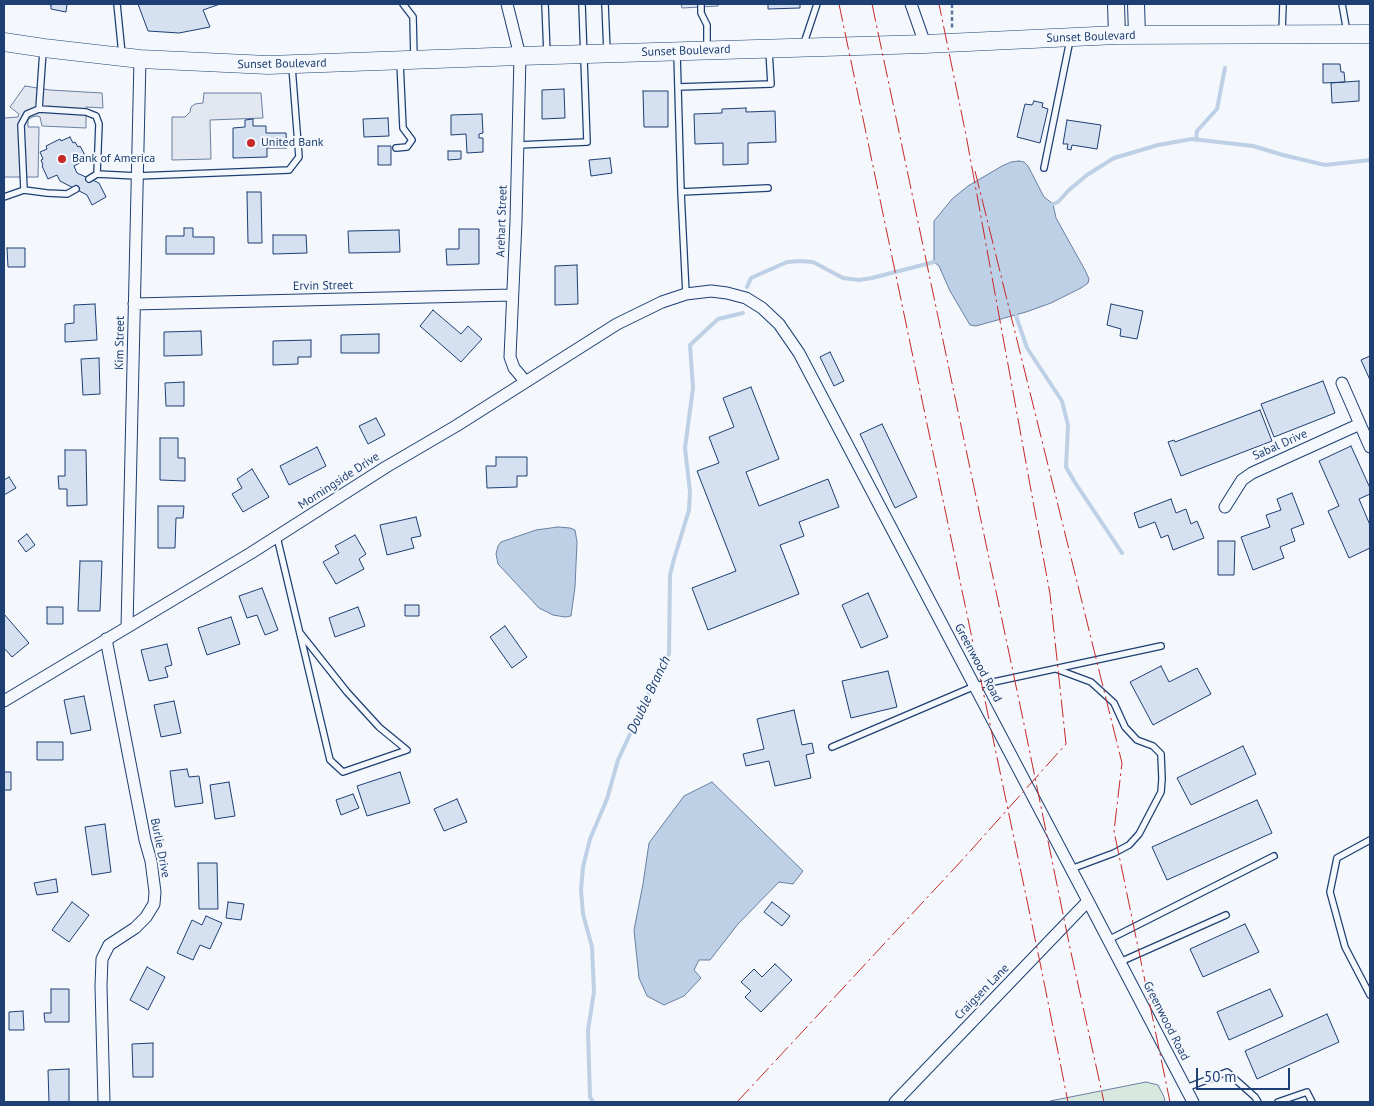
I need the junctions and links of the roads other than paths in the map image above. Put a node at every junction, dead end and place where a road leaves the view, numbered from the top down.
1 (117, 4) edge
2 (403, 4) edge
3 (507, 4) edge
4 (545, 4) edge
5 (582, 4) edge
6 (605, 4) edge
7 (701, 4) edge
8 (817, 4) edge
9 (911, 4) edge
10 (1116, 4) edge
11 (1136, 4) edge
12 (1283, 4) edge
13 (1342, 4) edge
14 (1282, 34) junction
15 (1348, 34) junction
16 (1370, 34) edge
17 (1137, 35) junction
18 (1116, 36) junction
19 (1071, 38) junction
20 (4, 42) edge
21 (925, 44) junction
22 (44, 48) junction
23 (802, 48) junction
24 (769, 49) junction
25 (707, 51) junction
26 (677, 52) junction
27 (584, 54) junction
28 (608, 54) junction
29 (547, 55) junction
30 (520, 56) junction
31 (131, 59) junction
32 (407, 60) junction
33 (292, 64) junction
34 (678, 87) junction
35 (39, 109) junction
36 (518, 144) junction
37 (396, 148) dead end
38 (1044, 168) dead end
39 (97, 174) junction
40 (137, 176) junction
41 (89, 179) dead end
42 (768, 188) dead end
43 (24, 190) junction
44 (76, 190) dead end
45 (681, 192) junction
46 (4, 197) edge
47 (689, 293) junction
48 (512, 296) junction
49 (134, 304) junction
50 (525, 381) junction
51 (1342, 383) dead end
52 (1360, 424) junction
53 (1370, 447) edge
54 (1225, 507) dead end
55 (276, 537) junction
56 (127, 627) junction
57 (300, 634) junction
58 (106, 639) junction
59 (1161, 646) dead end
60 (1055, 669) junction
61 (975, 686) junction
62 (4, 701) edge
63 (832, 748) dead end
64 (1370, 840) edge
65 (1274, 856) dead end
66 (1071, 869) junction
67 (1088, 901) junction
68 (1226, 915) dead end
69 (1108, 940) junction
70 (1120, 962) junction
71 (1370, 995) edge
72 (1185, 1088) junction
73 (104, 1102) edge
74 (895, 1102) edge
75 (1193, 1102) edge
76 (1258, 1102) edge
77 (1278, 1102) edge
78 (1312, 1102) edge

1 - 31 lane
2 - 32 lane
3 - 30 street, Arehart Street
4 - 29 lane
5 - 27 lane
6 - 28 lane
7 - 25 lane
8 - 23 lane
9 - 21 street
10 - 18 street
11 - 17 street
12 - 14 lane
13 - 15 lane
14 - 15 main road, Sunset Boulevard
14 - 17 main road, Sunset Boulevard
15 - 16 main road, Sunset Boulevard
17 - 18 main road, Sunset Boulevard
18 - 19 main road, Sunset Boulevard
19 - 21 main road, Sunset Boulevard
19 - 38 lane
20 - 22 main road, Sunset Boulevard
21 - 23 main road, Sunset Boulevard
22 - 31 main road, Sunset Boulevard
22 - 35 lane
23 - 24 main road, Sunset Boulevard
24 - 25 main road, Sunset Boulevard
24 - 34 lane
25 - 26 main road, Sunset Boulevard
26 - 28 main road, Sunset Boulevard
26 - 34 lane
27 - 28 main road, Sunset Boulevard
27 - 29 main road, Sunset Boulevard
27 - 36 lane
29 - 30 main road, Sunset Boulevard
30 - 32 main road, Sunset Boulevard
30 - 36 street, Arehart Street
31 - 33 main road, Sunset Boulevard
31 - 40 street, Kim Street
32 - 33 main road, Sunset Boulevard
32 - 37 lane
33 - 40 lane
34 - 45 lane
35 - 39 lane
35 - 43 lane
36 - 48 street, Arehart Street
39 - 40 lane
39 - 41 lane
40 - 49 street, Kim Street
42 - 45 lane
43 - 44 lane
43 - 46 lane
45 - 47 lane
47 - 50 street, Morningside Drive
47 - 61 street, Greenwood Road
48 - 49 street, Ervin Street
48 - 50 street, Arehart Street
49 - 56 street, Kim Street
50 - 55 street, Morningside Drive
51 - 52 street
52 - 53 street
52 - 54 street, Sabal Drive
55 - 56 street, Morningside Drive
55 - 57 lane
56 - 58 street, Morningside Drive
57 - 57 lane
58 - 62 street, Morningside Drive
58 - 73 street, Burlie Drive
59 - 60 lane
60 - 61 lane
60 - 66 lane
61 - 63 lane
61 - 66 street, Greenwood Road
64 - 71 lane
65 - 69 lane
66 - 67 street, Greenwood Road
67 - 69 street, Greenwood Road
67 - 74 street, Craigsen Lane
68 - 70 lane
69 - 70 street, Greenwood Road
70 - 72 street, Greenwood Road
72 - 75 street, Greenwood Road
72 - 76 lane
77 - 78 lane

